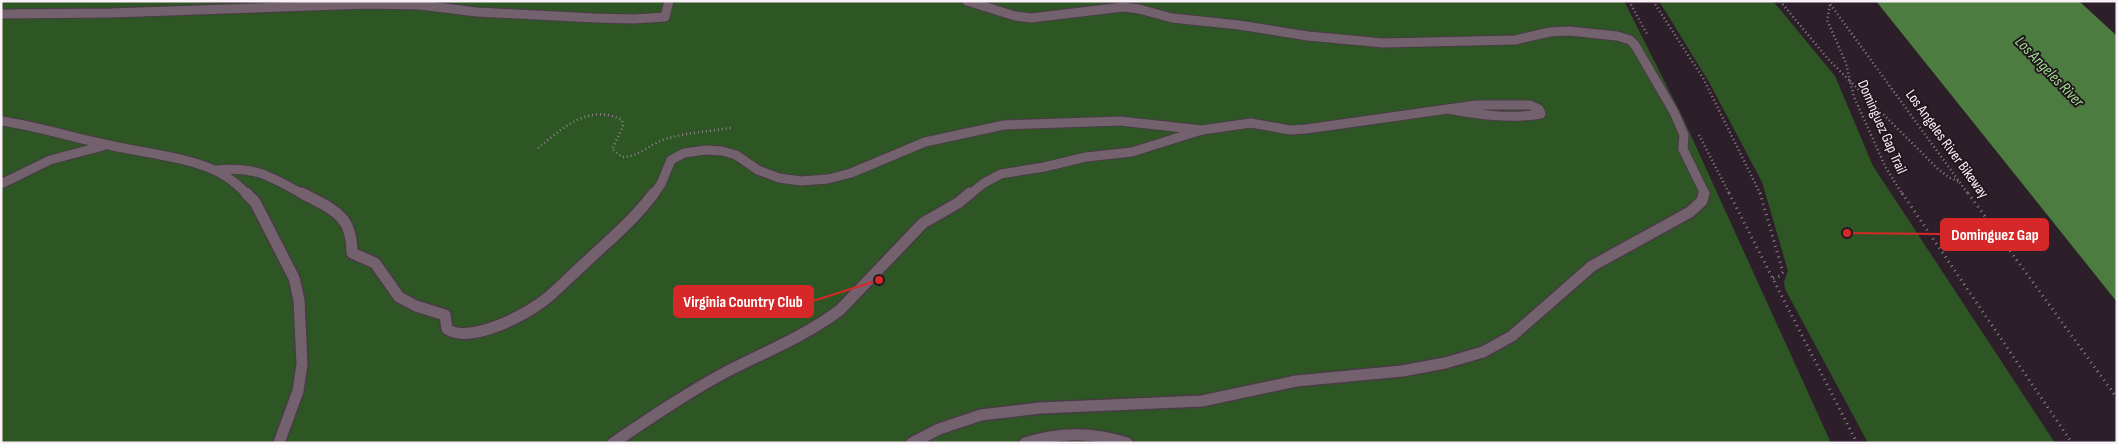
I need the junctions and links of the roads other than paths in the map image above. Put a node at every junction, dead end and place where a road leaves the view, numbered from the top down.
1 (669, 1) edge
2 (967, 1) edge
3 (1, 14) edge
4 (1448, 109) junction
5 (1, 121) edge
6 (1202, 130) junction
7 (107, 145) junction
8 (215, 170) junction
9 (1, 184) edge
10 (279, 443) edge
11 (613, 443) edge
12 (912, 443) edge
13 (1025, 443) edge
14 (1127, 443) edge

1 - 3 lane
2 - 12 lane
4 - 4 lane
4 - 6 lane
5 - 7 lane
6 - 8 lane
6 - 11 lane
7 - 8 lane
7 - 9 lane
8 - 10 lane
13 - 14 lane

